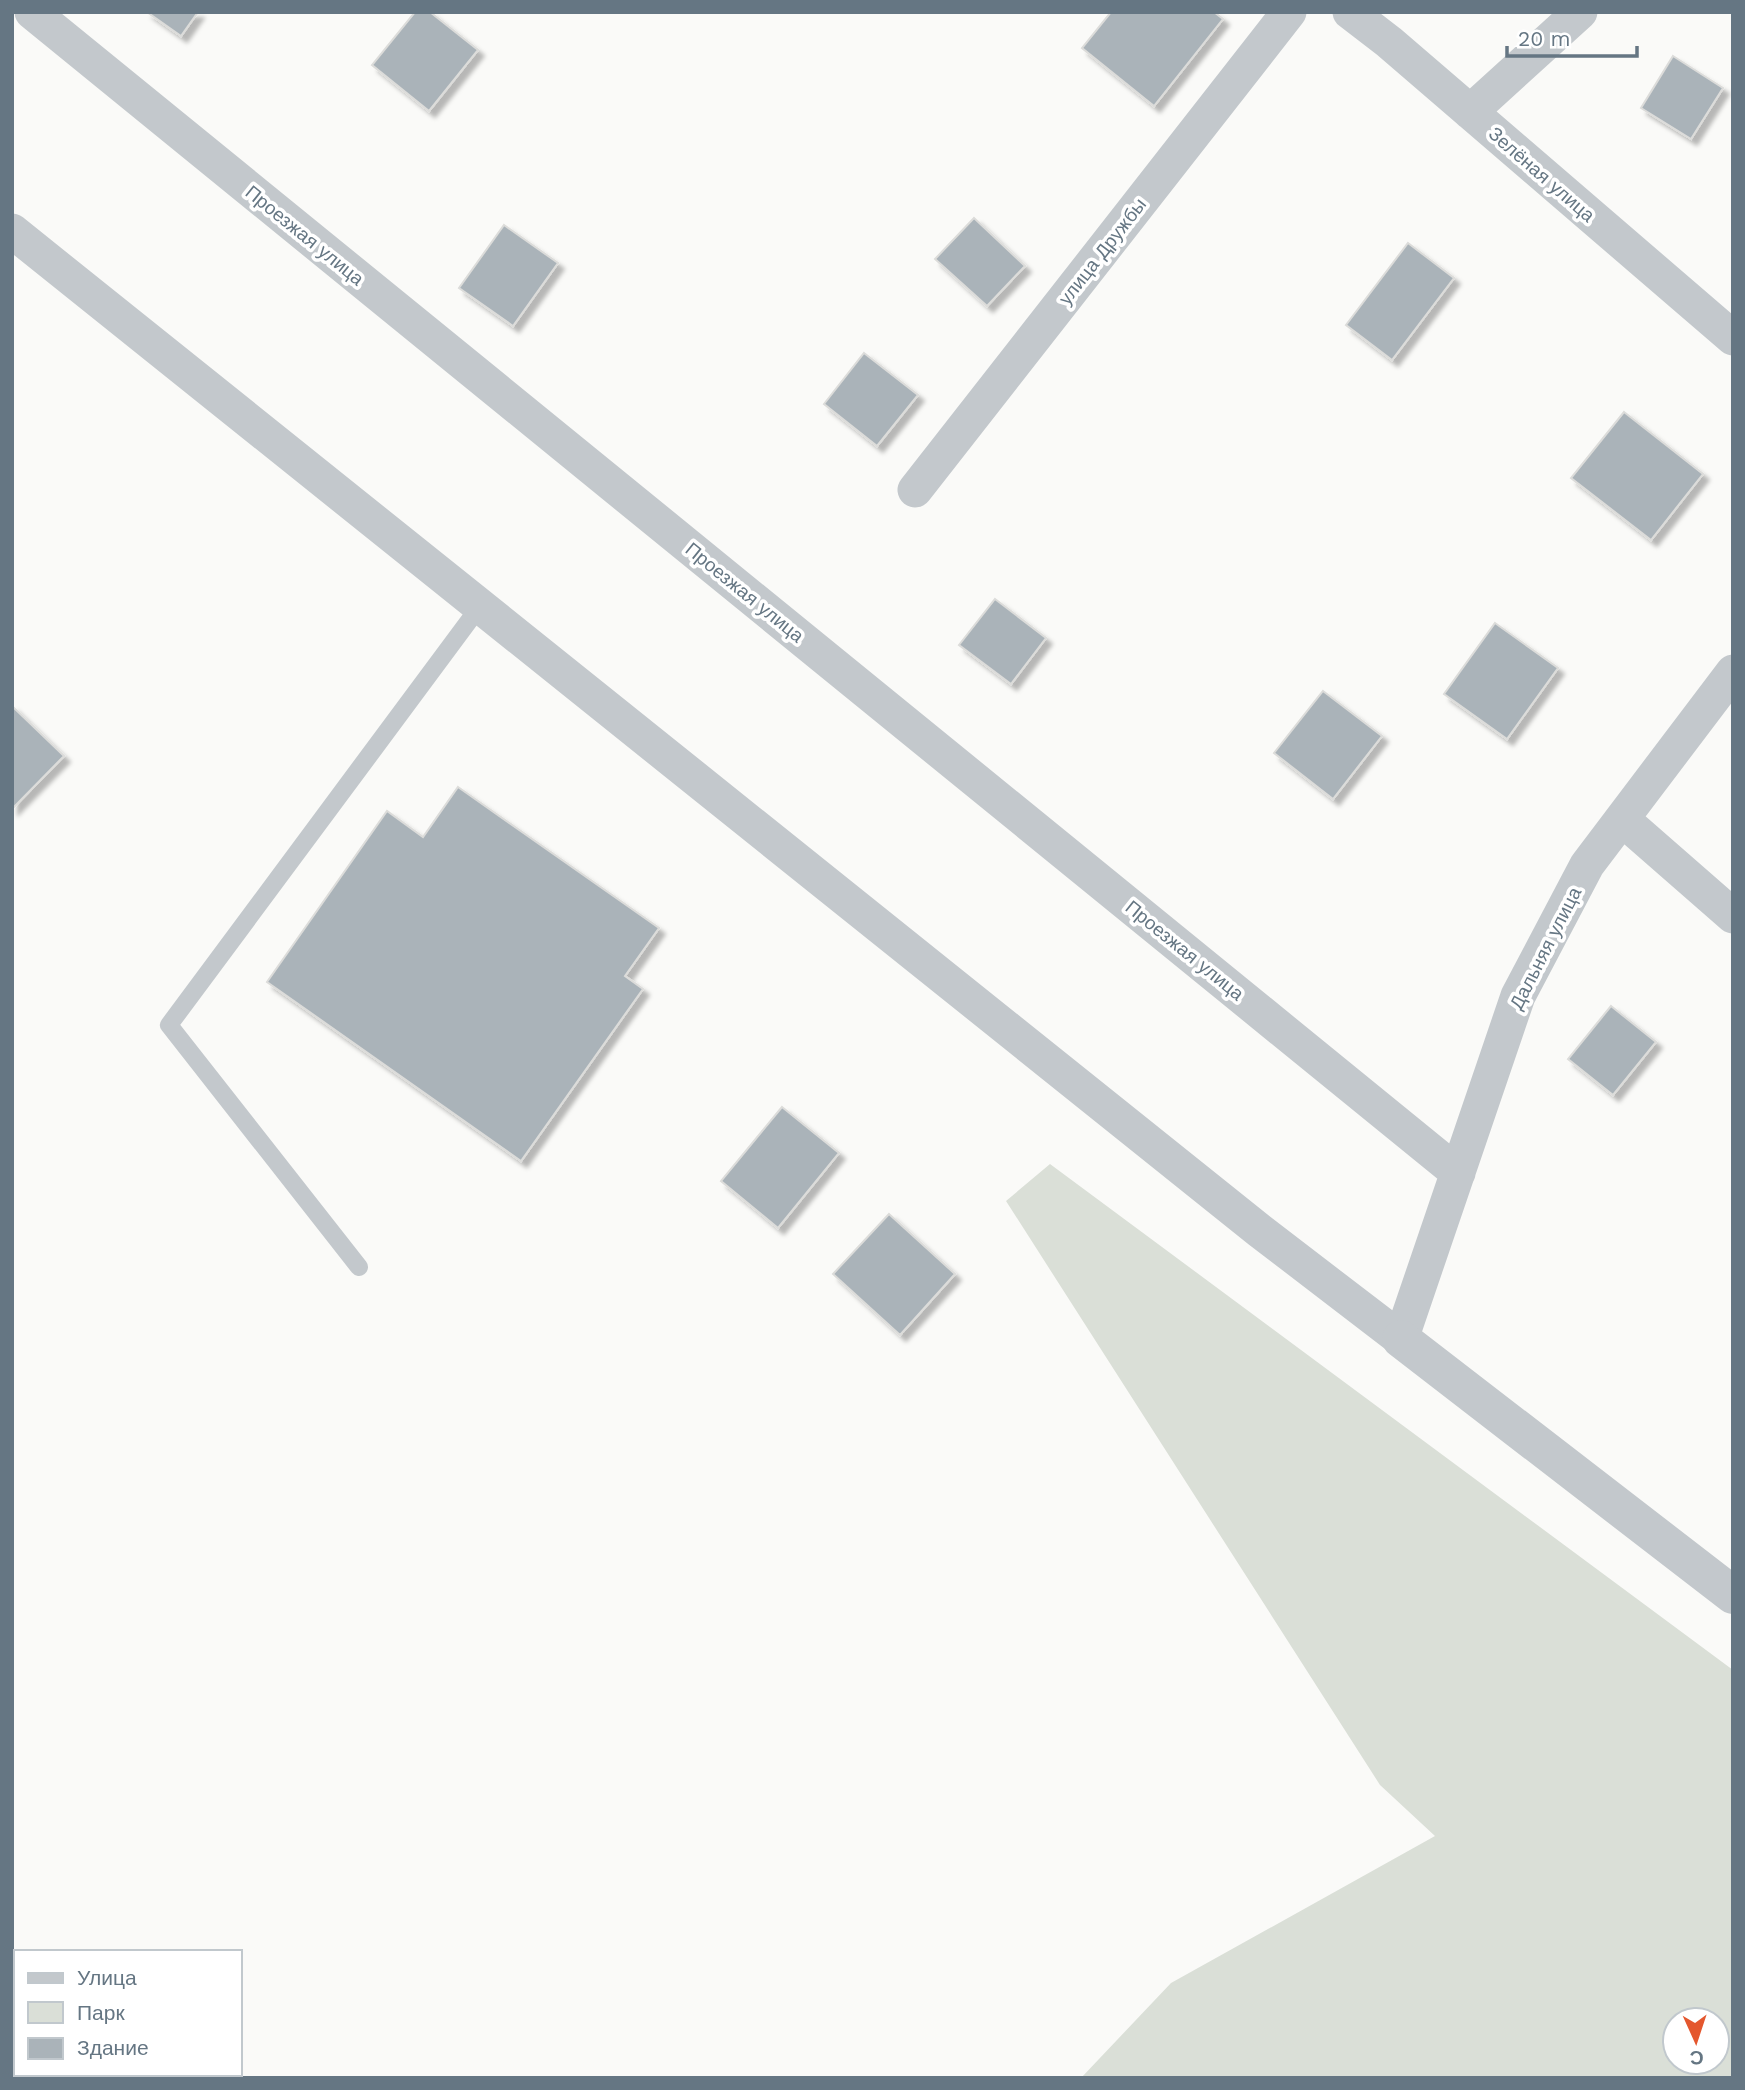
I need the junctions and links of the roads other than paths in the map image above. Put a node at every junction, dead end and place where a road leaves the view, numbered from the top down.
1 (32, 12) edge
2 (1289, 12) edge
3 (1350, 12) edge
4 (1580, 12) edge
5 (1471, 112) junction
6 (12, 231) edge
7 (1733, 338) edge
8 (915, 490) dead end
9 (480, 606) junction
10 (1733, 672) edge
11 (1622, 819) junction
12 (1733, 916) edge
13 (1458, 1172) junction
14 (359, 1267) dead end
15 (1401, 1339) junction
16 (1733, 1595) edge

1 - 13 street, Проезжая улица
2 - 8 street, улица Дружбы
3 - 5 street, Зелёная улица
4 - 5 street
5 - 7 street, Зелёная улица
6 - 9 street
9 - 14 lane
9 - 15 street
10 - 11 street, Дальняя улица
11 - 12 street
11 - 13 street, Дальняя улица
13 - 15 street, Дальняя улица
15 - 16 street

